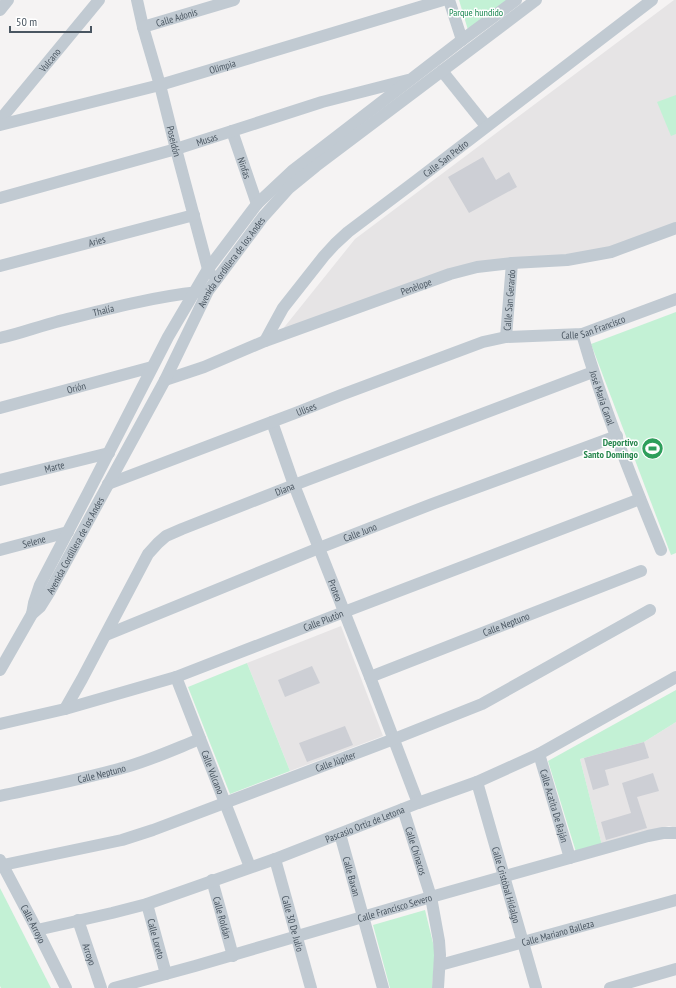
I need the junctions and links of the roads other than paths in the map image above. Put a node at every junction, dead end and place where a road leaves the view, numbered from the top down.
1 (8, 0) edge
2 (99, 0) edge
3 (137, 0) edge
4 (234, 0) edge
5 (443, 0) edge
6 (449, 0) edge
7 (516, 0) edge
8 (536, 0) edge
9 (652, 0) edge
10 (0, 10) edge
11 (143, 27) junction
12 (462, 40) junction
13 (442, 71) junction
14 (413, 79) junction
15 (160, 85) junction
16 (0, 120) edge
17 (0, 125) edge
18 (486, 126) junction
19 (232, 131) junction
20 (176, 149) junction
21 (0, 198) edge
22 (257, 204) junction
23 (194, 215) junction
24 (676, 228) edge
25 (512, 263) junction
26 (0, 266) edge
27 (208, 269) junction
28 (211, 286) junction
29 (194, 293) junction
30 (676, 300) edge
31 (582, 334) junction
32 (506, 337) junction
33 (0, 338) edge
34 (265, 341) junction
35 (152, 367) junction
36 (593, 372) junction
37 (165, 380) junction
38 (0, 408) edge
39 (272, 422) junction
40 (617, 436) junction
41 (108, 453) junction
42 (0, 480) edge
43 (108, 484) junction
44 (294, 485) junction
45 (640, 499) junction
46 (68, 532) junction
47 (318, 548) junction
48 (0, 550) edge
49 (661, 550) dead end
50 (641, 571) dead end
51 (650, 610) dead end
52 (344, 612) junction
53 (32, 614) junction
54 (106, 634) junction
55 (0, 670) edge
56 (176, 677) junction
57 (370, 677) junction
58 (676, 677) edge
59 (65, 709) junction
60 (0, 724) edge
61 (200, 739) junction
62 (394, 739) junction
63 (539, 754) junction
64 (477, 782) junction
65 (0, 796) edge
66 (225, 802) junction
67 (418, 803) junction
68 (403, 809) junction
69 (676, 833) edge
70 (340, 834) junction
71 (275, 858) junction
72 (570, 858) junction
73 (1, 863) edge
74 (250, 867) junction
75 (504, 877) junction
76 (212, 880) junction
77 (431, 897) junction
78 (676, 900) edge
79 (147, 904) junction
80 (364, 917) junction
81 (78, 920) junction
82 (37, 930) junction
83 (297, 936) junction
84 (523, 942) junction
85 (233, 956) junction
86 (440, 965) junction
87 (676, 969) edge
88 (166, 974) junction
89 (66, 988) edge
90 (101, 988) edge
91 (114, 988) edge
92 (311, 988) edge
93 (383, 988) edge
94 (438, 988) edge
95 (536, 988) edge
96 (610, 988) edge

1 - 10 street
2 - 16 street, Vulcano
3 - 11 street, Poseidón
4 - 11 street, Calle Adonis
5 - 15 street, Olimpia
6 - 12 street
7 - 12 street, Avenida Cordillera de los Andes
8 - 13 street, Avenida Cordillera de los Andes
9 - 18 street, Calle San Pedro
11 - 15 street, Poseidón
12 - 14 street, Avenida Cordillera de los Andes
13 - 18 street
13 - 28 street, Avenida Cordillera de los Andes
14 - 19 street, Musas
14 - 22 street, Avenida Cordillera de los Andes
15 - 17 street, Olimpia
15 - 20 street, Poseidón
18 - 34 street, Calle San Pedro
19 - 20 street, Musas
19 - 22 street, Ninfas
20 - 21 street, Musas
20 - 23 street, Poseidón
22 - 27 street, Avenida Cordillera de los Andes
23 - 26 street, Aries
23 - 27 street, Poseidón
24 - 25 street, Penèlope
25 - 32 street, Calle San Gerardo
25 - 34 street, Penèlope
27 - 28 street, Poseidón
27 - 29 street, Avenida Cordillera de los Andes
28 - 29 street, Thalía
28 - 37 street, Avenida Cordillera de los Andes
29 - 33 street, Thalía
29 - 35 street, Avenida Cordillera de los Andes
30 - 31 street, Calle San Francisco
31 - 32 street, Calle San Francisco
31 - 36 street, José María Canal
32 - 39 street, Ulises
34 - 37 street, Penèlope
35 - 38 street, Orión
35 - 41 street, Avenida Cordillera de los Andes
36 - 40 street, José María Canal
36 - 44 street, Diana
37 - 43 street, Avenida Cordillera de los Andes
39 - 43 street, Ulises
39 - 44 street, Proteo
40 - 45 street, José María Canal
40 - 47 street, Calle Juno
41 - 42 street, Marte
41 - 46 street, Avenida Cordillera de los Andes
43 - 53 street, Avenida Cordillera de los Andes
44 - 47 street, Proteo
44 - 54 street, Diana
45 - 49 street, José María Canal
45 - 52 street, Calle Plutòn
46 - 48 street, Selene
46 - 53 street, Avenida Cordillera de los Andes
47 - 52 street, Proteo
47 - 54 street, Calle Juno
50 - 57 street, Calle Neptuno
51 - 62 street, Calle Júpiter
52 - 56 street, Calle Plutòn
52 - 57 street, Proteo
53 - 55 street, Avenida Cordillera de los Andes
54 - 59 street, Diana
56 - 59 street, Calle Plutòn
56 - 61 street, Calle Vulcano
57 - 62 street, Proteo
58 - 63 street, Pascasio Ortiz de Letona
59 - 60 street, Calle Plutòn
61 - 65 street, Calle Neptuno
61 - 66 street, Calle Vulcano
62 - 66 street, Calle Júpiter
62 - 67 street, Proteo
63 - 64 street, Pascasio Ortiz de Letona
63 - 72 street, Calle Acatita De Baján
64 - 67 street, Pascasio Ortiz de Letona
64 - 75 street, Calle Cristóbal Hidalgo
66 - 73 street, Calle Júpiter
66 - 74 street, Calle Vulcano
67 - 68 street, Pascasio Ortiz de Letona
68 - 70 street, Pascasio Ortiz de Letona
68 - 77 street, Calle Chinacos
69 - 72 street, Calle Francisco Severo
70 - 71 street, Pascasio Ortiz de Letona
70 - 80 street, Calle Baxan
71 - 74 street, Pascasio Ortiz de Letona
71 - 83 street, Calle 30 De Julio
72 - 75 street, Calle Francisco Severo
73 - 82 street, Calle Arroyo
74 - 76 street, Pascasio Ortiz de Letona
75 - 77 street, Calle Francisco Severo
75 - 84 street, Calle Cristóbal Hidalgo
76 - 79 street, Pascasio Ortiz de Letona
76 - 85 street, Calle Roldán
77 - 80 street, Calle Francisco Severo
77 - 86 street, Calle Chinacos
78 - 84 street, Calle Mariano Balleza
79 - 81 street, Pascasio Ortiz de Letona
79 - 88 street, Calle Loreto
80 - 83 street, Calle Francisco Severo
80 - 93 street, Calle Baxan
81 - 82 street, Pascasio Ortiz de Letona
81 - 90 street, Arroyo
82 - 89 street, Calle Arroyo
83 - 85 street, Calle Francisco Severo
83 - 92 street, Calle 30 De Julio
84 - 86 street, Calle Mariano Balleza
84 - 95 street, Calle Cristóbal Hidalgo
85 - 88 street, Calle Francisco Severo
86 - 94 street, Calle Chinacos
87 - 96 street
88 - 91 street, Calle Francisco Severo

